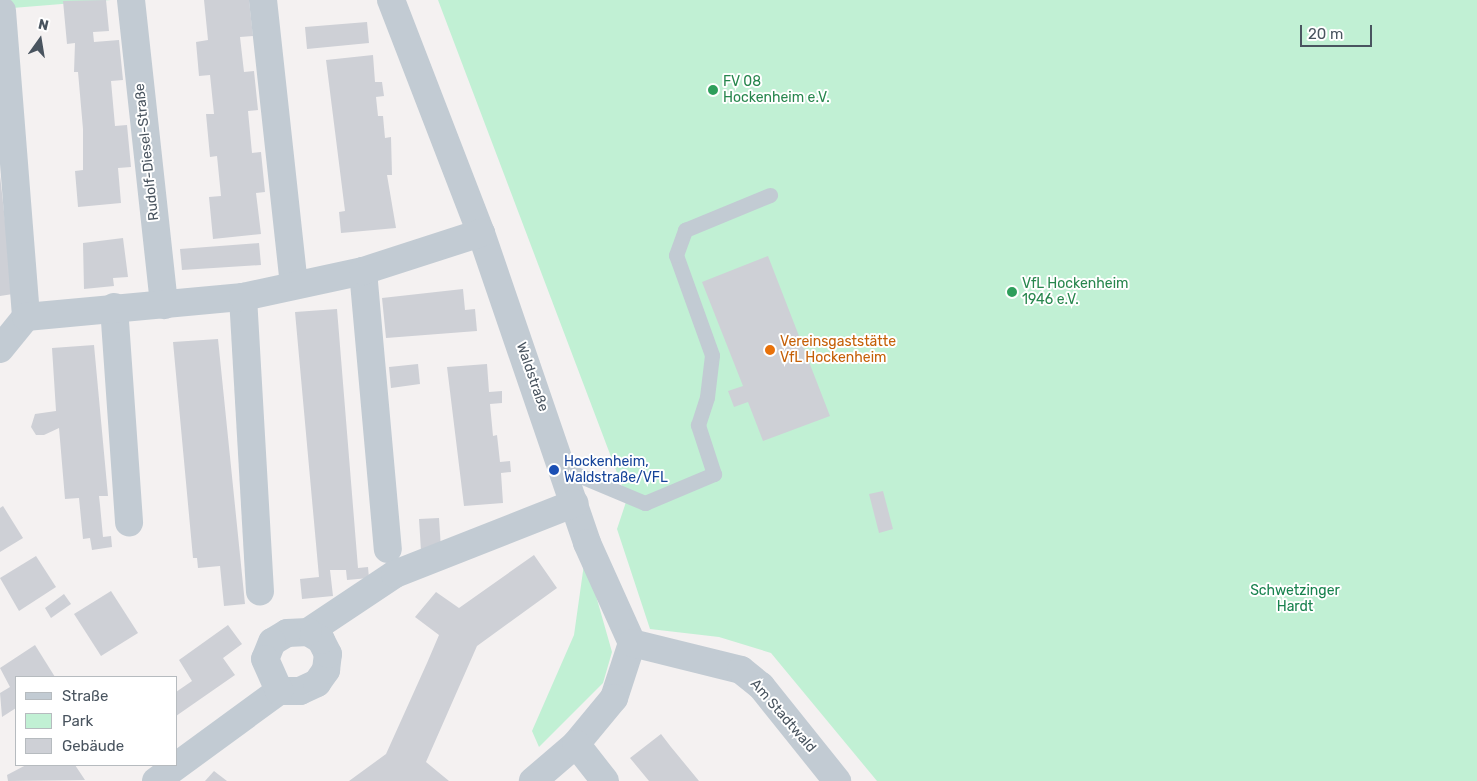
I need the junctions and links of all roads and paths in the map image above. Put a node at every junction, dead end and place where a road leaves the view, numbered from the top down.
1 (131, 0) edge
2 (263, 0) edge
3 (391, 0) edge
4 (2, 11) dead end
5 (770, 195) dead end
6 (481, 233) junction
7 (363, 271) junction
8 (294, 285) junction
9 (243, 297) junction
10 (164, 305) junction
11 (114, 308) junction
12 (26, 317) junction
13 (0, 349) edge
14 (564, 469) junction
15 (575, 503) junction
16 (129, 522) dead end
17 (388, 549) dead end
18 (260, 592) dead end
19 (308, 632) junction
20 (632, 643) junction
21 (279, 691) junction
22 (576, 744) junction
23 (178, 765) edge
24 (176, 766) edge
25 (156, 781) edge
26 (533, 781) edge
27 (605, 781) edge
28 (837, 781) edge

1 - 10 street, Rudolf-Diesel-Straße
2 - 8 street
3 - 6 street, Waldstraße
4 - 12 street
5 - 14 lane
6 - 7 street
6 - 14 street, Waldstraße
7 - 8 street
7 - 17 street
8 - 9 street
9 - 10 street
9 - 18 street
10 - 11 street
11 - 12 street
11 - 16 street
12 - 13 street
14 - 15 street, Waldstraße
15 - 19 street
15 - 20 street, Waldstraße
19 - 21 street
19 - 21 street
20 - 22 street
20 - 28 street, Am Stadtwald
21 - 23 street
22 - 26 street
22 - 27 street
24 - 25 street

